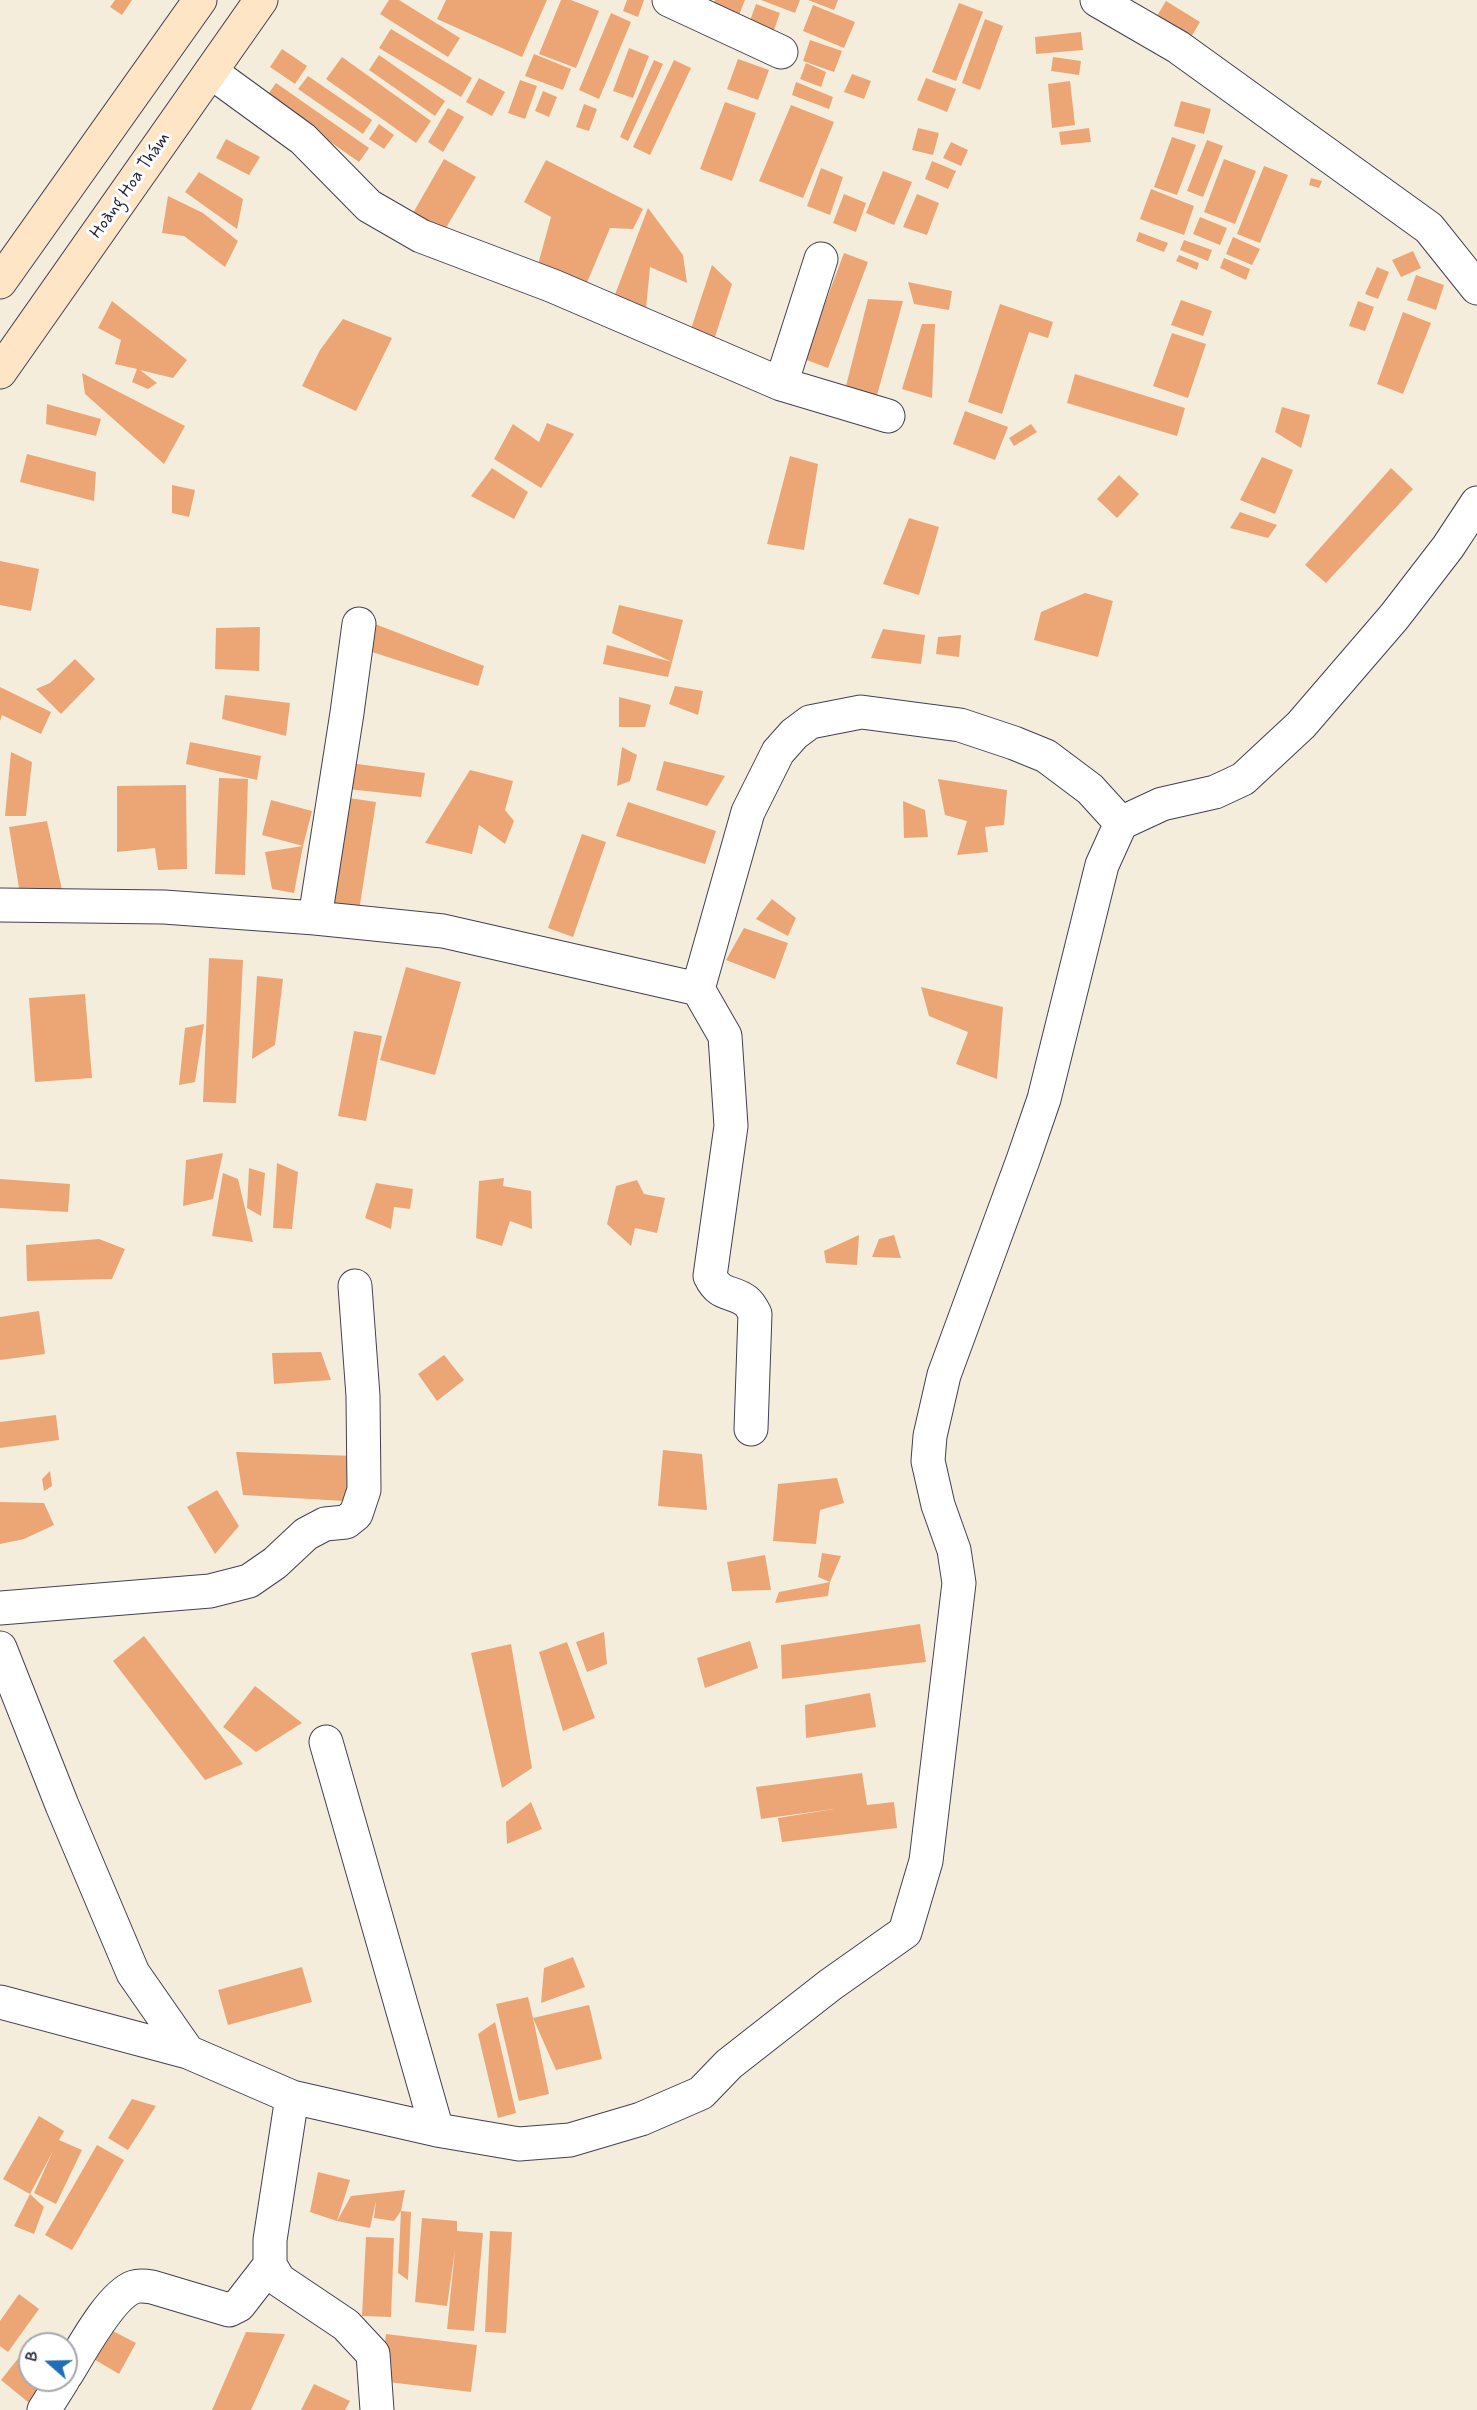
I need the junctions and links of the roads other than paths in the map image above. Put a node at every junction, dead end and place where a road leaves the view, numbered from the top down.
1 (200, 0) edge
2 (261, 0) edge
3 (669, 0) edge
4 (1097, 0) edge
5 (781, 52) dead end
6 (211, 72) junction
7 (821, 259) dead end
8 (0, 282) edge
9 (1477, 288) edge
10 (0, 372) edge
11 (781, 384) junction
12 (888, 416) dead end
13 (1477, 503) edge
14 (359, 624) dead end
15 (1121, 823) junction
16 (0, 905) edge
17 (315, 918) junction
18 (698, 989) junction
19 (355, 1286) dead end
20 (751, 1429) dead end
21 (0, 1608) edge
22 (0, 1648) edge
23 (326, 1742) dead end
24 (0, 2002) edge
25 (188, 2052) junction
26 (292, 2097) junction
27 (437, 2130) junction
28 (270, 2265) junction
29 (78, 2356) edge
30 (55, 2392) edge
31 (44, 2410) edge
32 (377, 2410) edge

1 - 8 main road
2 - 6 main road, Hoàng Hoa Thám
3 - 5 street
4 - 9 street
6 - 10 main road, Hoàng Hoa Thám
6 - 11 street
7 - 11 street
11 - 12 street
13 - 15 street
14 - 17 street
15 - 18 street
15 - 27 street
16 - 17 street
17 - 18 street
18 - 20 street
19 - 21 street
22 - 25 street
23 - 27 street
24 - 25 street
25 - 26 street
26 - 27 street
26 - 28 street
28 - 29 street
28 - 32 street
30 - 31 street

